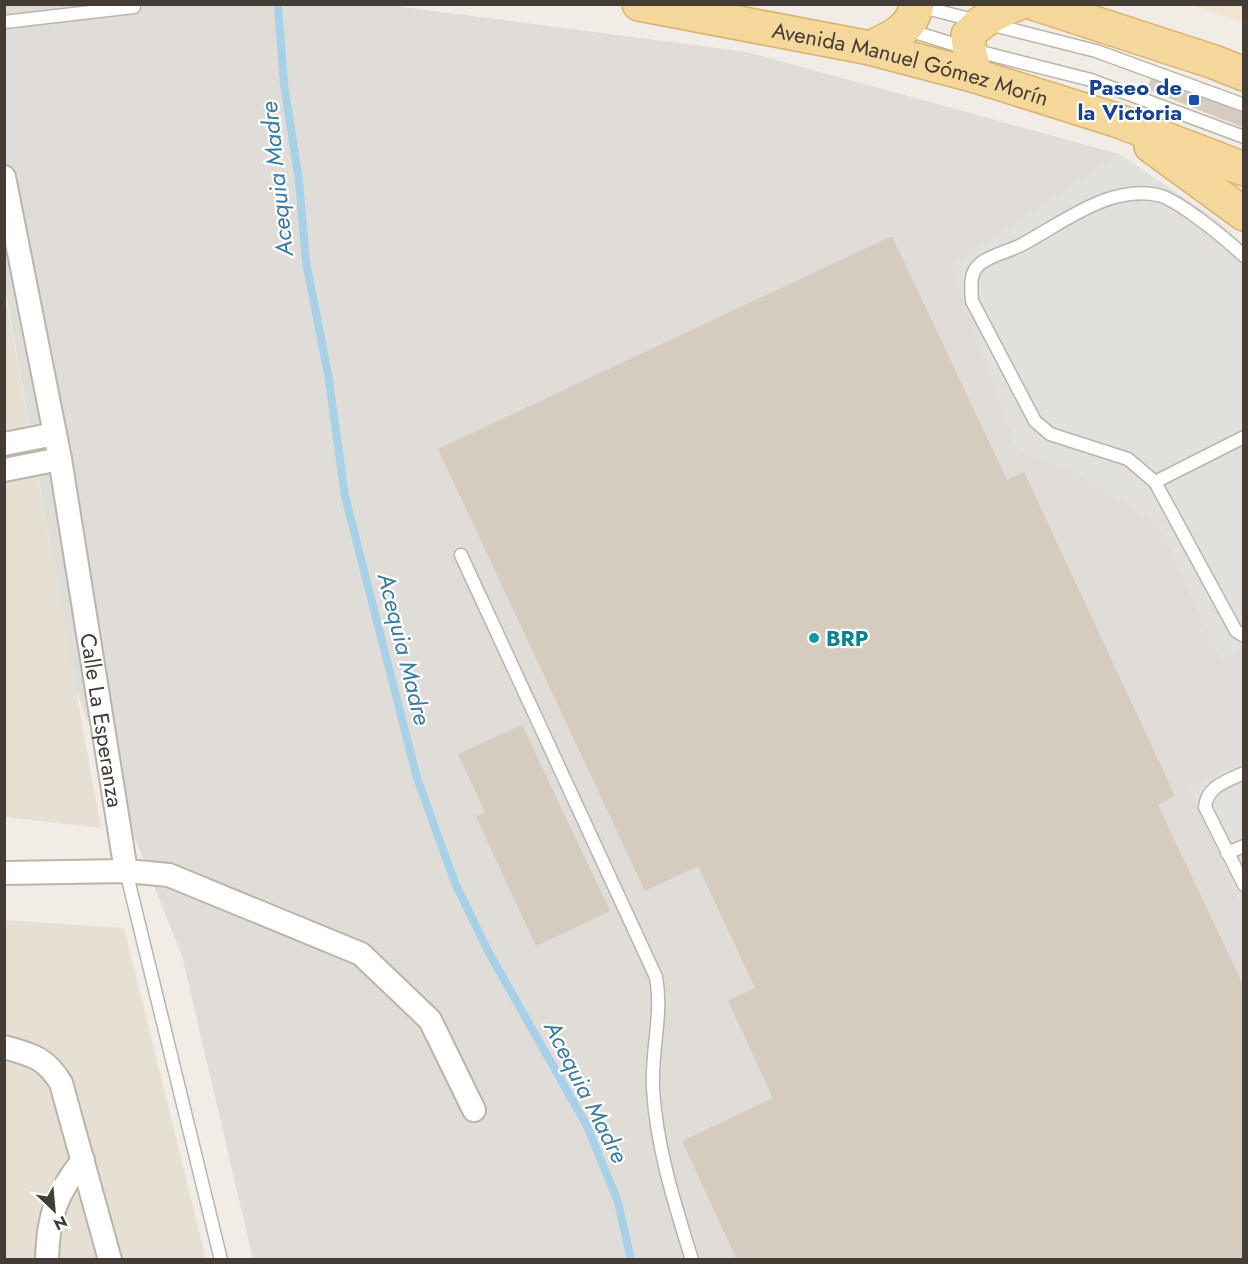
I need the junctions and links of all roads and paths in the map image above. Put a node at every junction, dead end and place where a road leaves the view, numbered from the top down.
1 (639, 4) edge
2 (1037, 5) edge
3 (134, 7) dead end
4 (913, 13) edge
5 (4, 22) edge
6 (870, 48) junction
7 (975, 49) junction
8 (1244, 74) edge
9 (1244, 105) edge
10 (1116, 120) junction
11 (1244, 137) edge
12 (1244, 169) edge
13 (4, 177) edge
14 (1244, 214) edge
15 (1244, 256) edge
16 (55, 434) junction
17 (1244, 437) edge
18 (4, 444) edge
19 (60, 459) junction
20 (4, 470) edge
21 (1155, 482) junction
22 (461, 555) dead end
23 (1244, 636) edge
24 (1244, 773) edge
25 (1244, 846) edge
26 (1227, 853) junction
27 (126, 871) junction
28 (4, 873) edge
29 (1244, 885) edge
30 (4, 1047) edge
31 (474, 1110) dead end
32 (83, 1160) junction
33 (47, 1260) edge
34 (110, 1260) edge
35 (221, 1260) edge
36 (692, 1260) edge

1 - 6 main road, Avenida Manuel Gómez Morín
2 - 7 main road
2 - 8 main road
3 - 5 lane
4 - 6 main road
4 - 7 lane
4 - 7 lane
6 - 7 main road, Avenida Manuel Gómez Morín
7 - 9 lane
7 - 10 main road, Avenida Manuel Gómez Morín
7 - 11 lane
10 - 12 main road, Avenida Manuel Gómez Morín
10 - 14 main road
13 - 16 street, Calle La Esperanza
15 - 21 lane
16 - 18 street
16 - 19 street, Calle La Esperanza
17 - 21 lane
19 - 20 street
19 - 27 street, Calle La Esperanza
21 - 23 lane
22 - 36 lane
24 - 26 lane
25 - 26 lane
26 - 29 lane
27 - 28 street
27 - 31 street
27 - 35 lane, Calle La Esperanza
30 - 32 street
32 - 33 street
32 - 34 street

